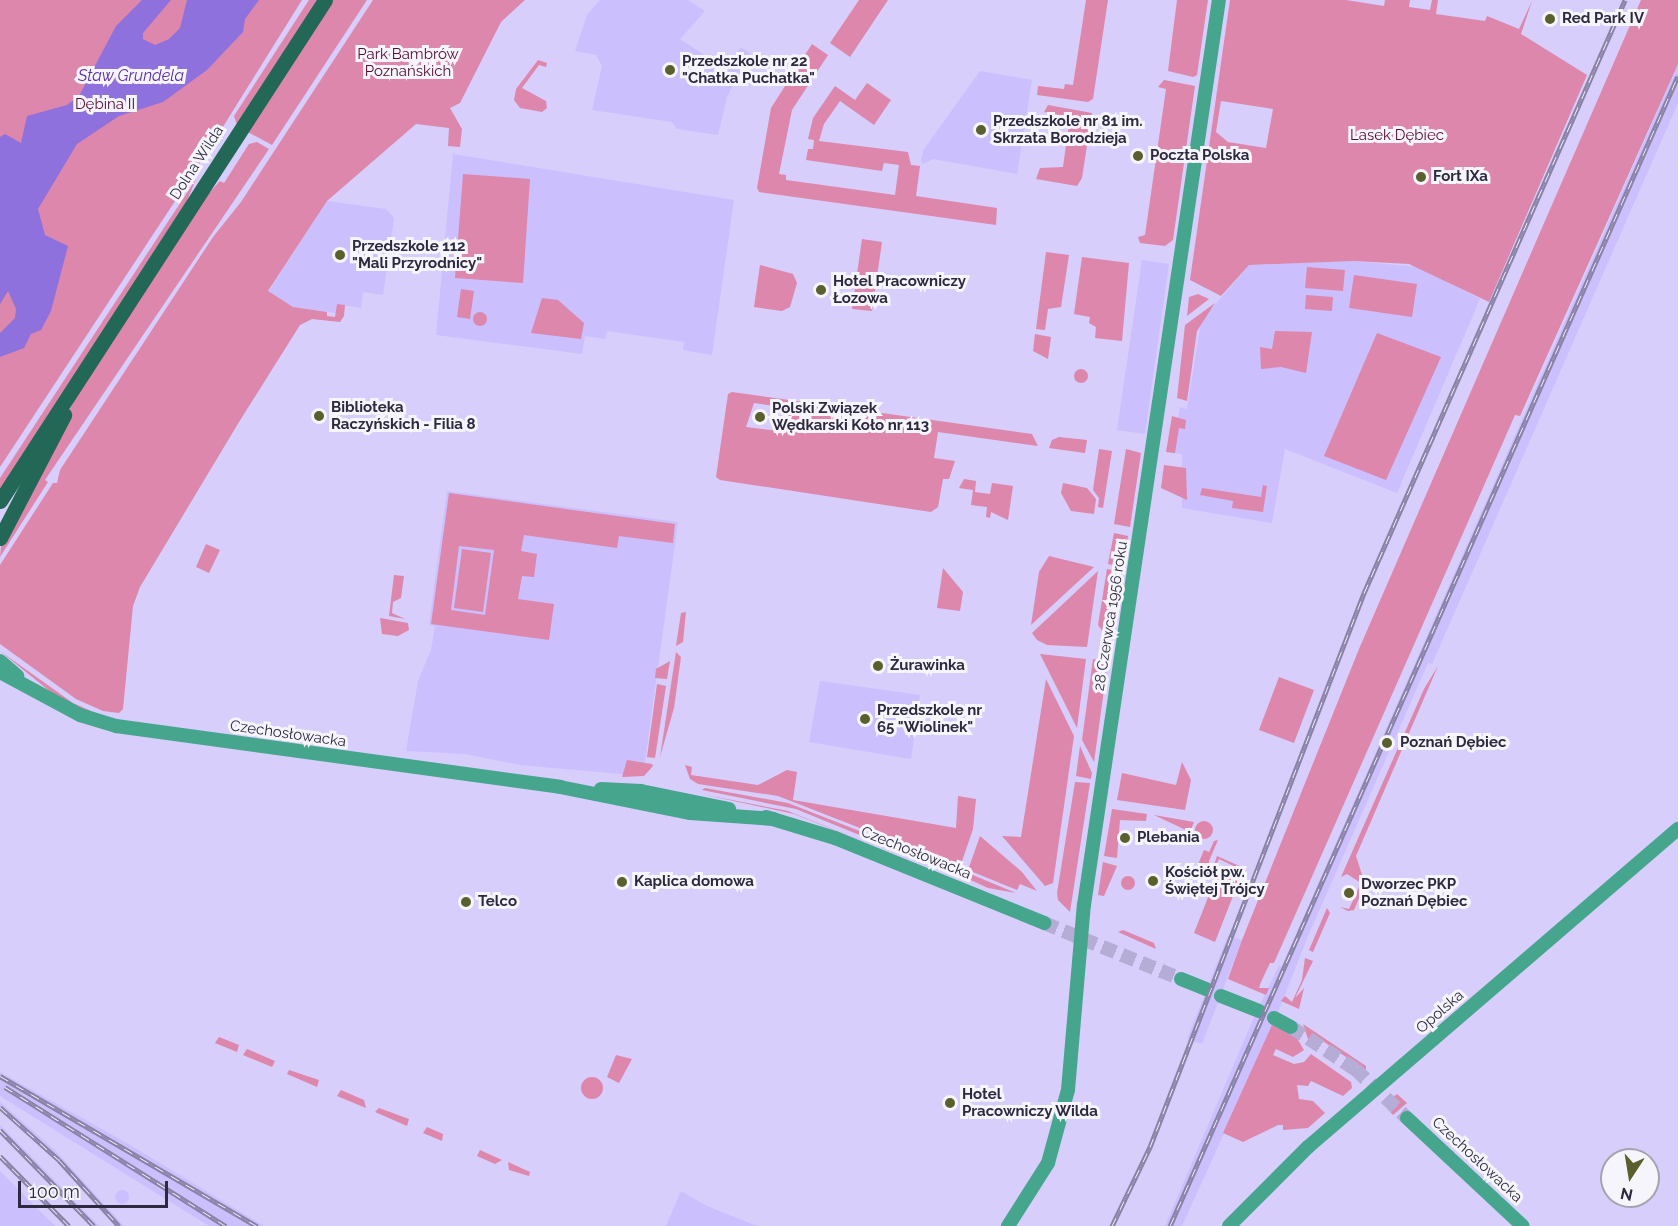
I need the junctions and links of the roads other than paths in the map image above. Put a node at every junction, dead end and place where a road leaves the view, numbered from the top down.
1 (325, 0) edge
2 (1219, 0) edge
3 (100, 346) junction
4 (0, 501) edge
5 (0, 538) edge
6 (0, 661) edge
7 (0, 672) edge
8 (22, 682) junction
9 (1678, 829) edge
10 (1044, 923) tunnel mouth
11 (1181, 979) tunnel mouth
12 (1206, 989) dead end
13 (1221, 996) dead end
14 (1259, 1011) dead end
15 (1274, 1018) dead end
16 (1291, 1027) tunnel mouth
17 (1407, 1118) tunnel mouth
18 (1008, 1226) edge
19 (1230, 1226) edge
20 (1523, 1226) edge

1 - 3 main road, Dolna Wilda
2 - 18 street, 28 Czerwca 1956 roku
3 - 4 main road, Dolna Wilda
3 - 5 main road, Dolna Wilda
6 - 8 street, Czechosłowacka
7 - 8 street, Czechosłowacka
8 - 10 street, Czechosłowacka
9 - 19 street, Opolska
11 - 12 street
13 - 14 street
15 - 16 street
17 - 20 street, Czechosłowacka

